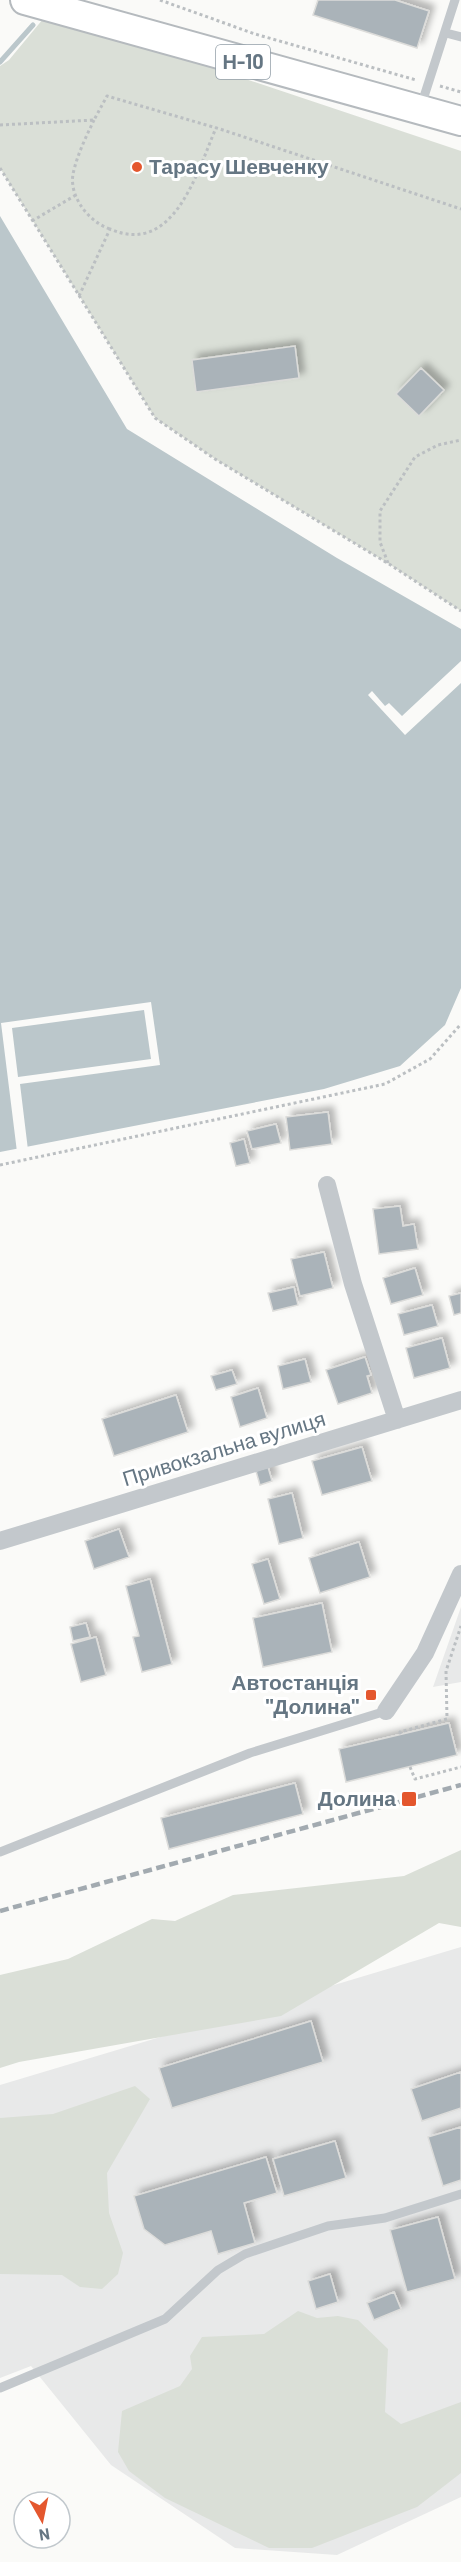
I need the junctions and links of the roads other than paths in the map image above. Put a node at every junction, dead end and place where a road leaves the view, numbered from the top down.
1 (25, 0) edge
2 (456, 0) edge
3 (446, 33) junction
4 (461, 37) edge
5 (419, 111) junction
6 (461, 121) edge
7 (327, 1185) dead end
8 (461, 1400) edge
9 (397, 1420) junction
10 (0, 1541) edge
11 (461, 1574) edge
12 (386, 1711) joint
13 (0, 1852) edge
14 (461, 2194) edge
15 (0, 2388) edge

1 - 5 main road, Н-10
2 - 3 lane
3 - 4 lane
3 - 5 lane
5 - 6 main road, Н-10
7 - 9 street
8 - 9 street, Привокзальна вулиця
9 - 10 street, Привокзальна вулиця
11 - 12 street
12 - 13 lane
14 - 15 lane

